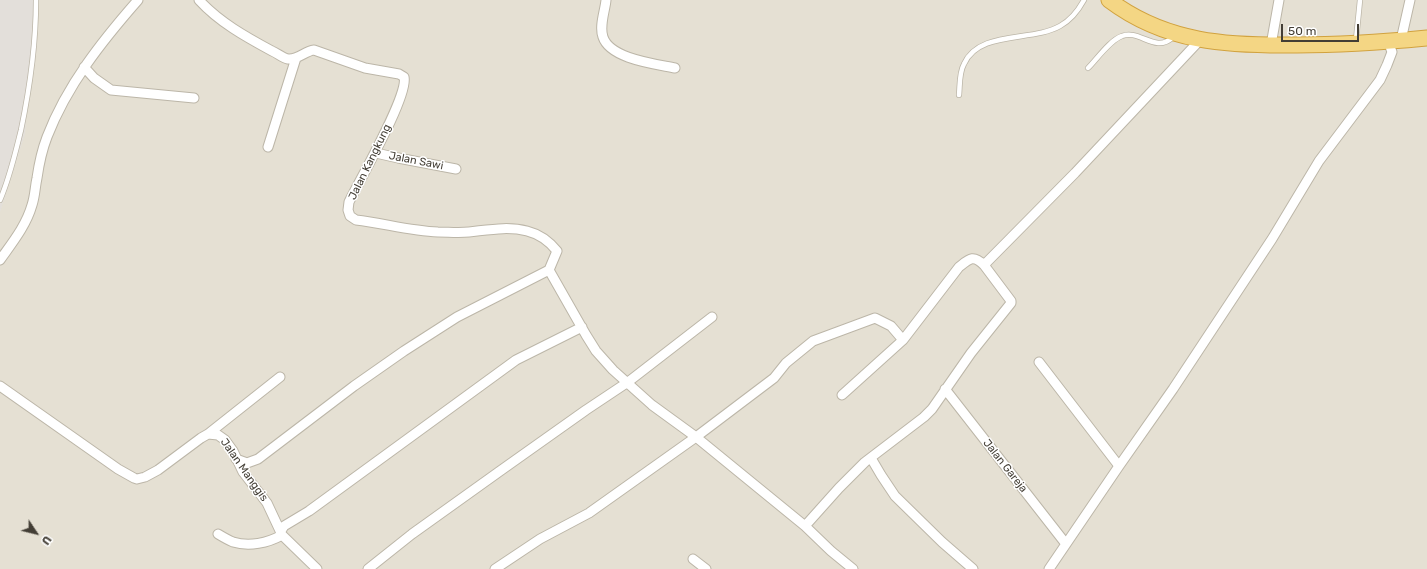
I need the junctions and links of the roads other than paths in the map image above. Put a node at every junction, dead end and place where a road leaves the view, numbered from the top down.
1 (36, 0) edge
2 (138, 0) edge
3 (199, 0) edge
4 (606, 0) edge
5 (1084, 0) edge
6 (1109, 0) edge
7 (1279, 0) edge
8 (1360, 0) edge
9 (1410, 0) edge
10 (1171, 32) junction
11 (1427, 38) edge
12 (1200, 40) junction
13 (1394, 41) junction
14 (1356, 44) junction
15 (1271, 46) junction
16 (296, 58) junction
17 (84, 67) junction
18 (675, 68) dead end
19 (1088, 68) dead end
20 (960, 95) dead end
21 (194, 98) dead end
22 (268, 147) dead end
23 (376, 153) junction
24 (456, 168) dead end
25 (0, 200) edge
26 (0, 260) edge
27 (984, 265) junction
28 (550, 270) junction
29 (712, 317) dead end
30 (582, 327) junction
31 (902, 340) junction
32 (1039, 362) dead end
33 (280, 377) dead end
34 (628, 382) junction
35 (0, 386) edge
36 (945, 389) junction
37 (842, 395) dead end
38 (208, 434) junction
39 (696, 437) junction
40 (871, 458) junction
41 (236, 459) junction
42 (1118, 466) junction
43 (805, 526) junction
44 (282, 533) junction
45 (218, 534) dead end
46 (1066, 544) junction
47 (694, 558) dead end
48 (317, 569) edge
49 (368, 569) edge
50 (495, 569) edge
51 (706, 569) edge
52 (853, 569) edge
53 (973, 569) edge
54 (1050, 569) edge

1 - 25 lane
2 - 17 street
3 - 16 street
4 - 18 street
5 - 20 lane
6 - 10 highway
7 - 15 street
8 - 14 lane
9 - 13 street
10 - 12 highway
10 - 19 lane
11 - 13 highway
12 - 15 highway
12 - 27 street
13 - 14 highway
13 - 42 street
14 - 15 highway
16 - 22 street
16 - 23 street, Jalan Kangkung
17 - 21 street
17 - 26 street
23 - 24 street, Jalan Sawi
23 - 28 street, Jalan Kangkung
27 - 31 street
27 - 36 street
28 - 30 street
28 - 41 street
29 - 34 street
30 - 34 street
30 - 44 street
31 - 37 street
31 - 39 street
32 - 42 street
33 - 38 street
34 - 39 street
34 - 49 street
35 - 38 street, Jalan Manggis
36 - 40 street
36 - 46 street, Jalan Gareja
38 - 41 street, Jalan Manggis
39 - 43 street
39 - 50 street
40 - 43 street
40 - 53 street
41 - 44 street, Jalan Manggis
42 - 46 street
43 - 52 street
44 - 45 street
44 - 48 street, Jalan Manggis
46 - 54 street
47 - 51 street

